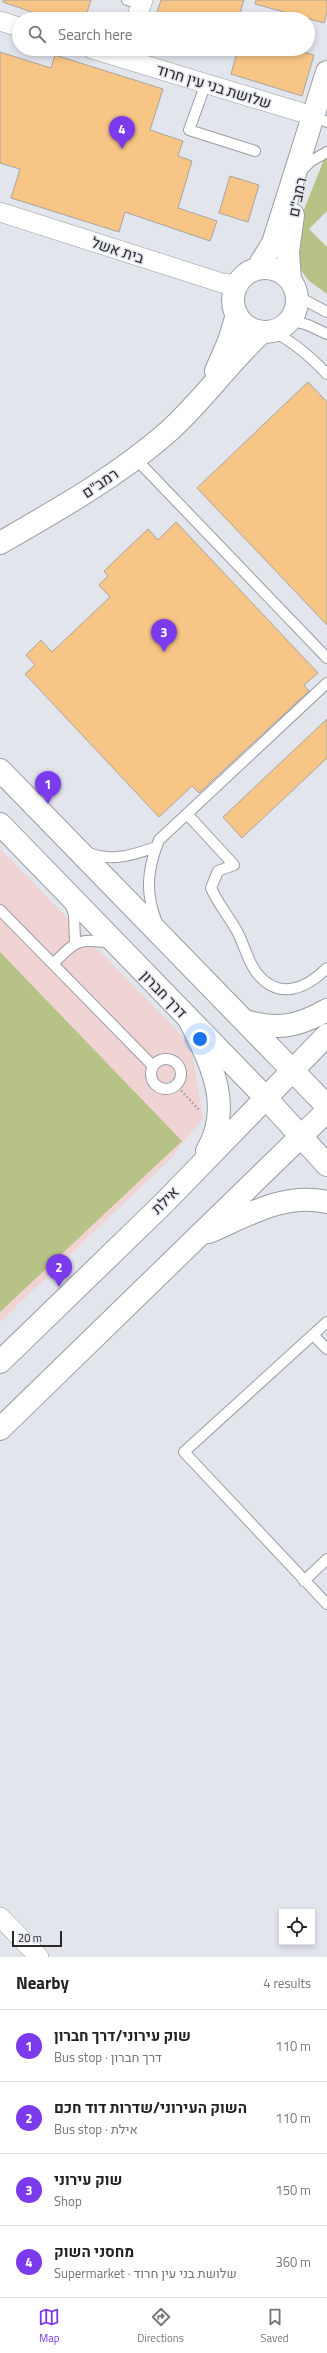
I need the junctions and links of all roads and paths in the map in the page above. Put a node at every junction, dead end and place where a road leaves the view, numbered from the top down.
1 (0, 21) edge
2 (12, 25) edge
3 (131, 56) edge
4 (327, 72) edge
5 (206, 83) junction
6 (322, 119) edge
7 (255, 150) dead end
8 (327, 152) edge
9 (303, 169) junction
10 (0, 212) edge
11 (258, 269) junction
12 (237, 284) junction
13 (293, 288) junction
14 (327, 312) edge
15 (237, 315) junction
16 (275, 328) junction
17 (327, 334) edge
18 (327, 374) edge
19 (191, 410) junction
20 (136, 459) junction
21 (0, 543) edge
22 (327, 658) edge
23 (327, 684) edge
24 (0, 770) edge
25 (187, 814) junction
26 (0, 824) edge
27 (156, 847) junction
28 (77, 849) junction
29 (66, 892) junction
30 (2, 917) edge
31 (163, 938) junction
32 (75, 942) junction
33 (116, 944) junction
34 (53, 964) junction
35 (327, 968) edge
36 (327, 1010) edge
37 (189, 1019) junction
38 (245, 1021) junction
39 (327, 1035) edge
40 (153, 1066) junction
41 (292, 1070) junction
42 (176, 1085) junction
43 (265, 1097) junction
44 (327, 1106) edge
45 (327, 1111) edge
46 (217, 1129) junction
47 (301, 1136) junction
48 (327, 1165) edge
49 (189, 1176) junction
50 (327, 1202) edge
51 (197, 1237) junction
52 (327, 1322) edge
53 (313, 1335) junction
54 (327, 1349) edge
55 (0, 1362) edge
56 (0, 1429) edge
57 (327, 1559) edge
58 (304, 1581) junction
59 (327, 1604) edge
60 (0, 1917) edge
61 (40, 1957) edge

1 - 2 street
3 - 5 street, שלושת בני עין חרוד
4 - 6 main road, רמב"ם
5 - 6 street, שלושת בני עין חרוד
5 - 7 lane
6 - 9 main road, רמב"ם
6 - 11 main road, רמב"ם
8 - 9 lane
9 - 13 main road, רמב"ם
10 - 12 street, בית אשל
11 - 12 main road
11 - 13 main road
12 - 15 main road
13 - 14 lane
13 - 16 main road
15 - 16 main road
15 - 19 main road, רמב"ם
16 - 17 lane
16 - 18 lane
16 - 19 main road, רמב"ם
19 - 20 main road, רמב"ם
20 - 21 main road, רמב"ם
20 - 22 lane
23 - 25 lane
24 - 28 main road
25 - 27 lane
25 - 35 lane
26 - 29 main road, דרך חברון
27 - 28 lane
27 - 31 lane
28 - 31 main road
29 - 32 lane
29 - 33 main road, דרך חברון
30 - 34 lane
31 - 38 main road
32 - 33 lane
32 - 34 lane
33 - 37 main road, דרך חברון
34 - 40 lane
36 - 38 main road
37 - 43 main road, דרך חברון
37 - 46 main road
38 - 41 main road
39 - 41 main road, אילת
40 - 42 lane
40 - 42 lane
41 - 43 main road, אילת
41 - 44 main road
42 - 46 path
43 - 47 main road, דרך חברון
43 - 49 main road, אילת
45 - 47 main road
46 - 49 main road
47 - 48 main road, דרך חברון
47 - 51 main road
49 - 55 main road, אילת
50 - 51 main road
51 - 56 main road
52 - 53 lane
53 - 54 lane
53 - 58 lane
57 - 58 lane
58 - 59 lane
60 - 61 street

